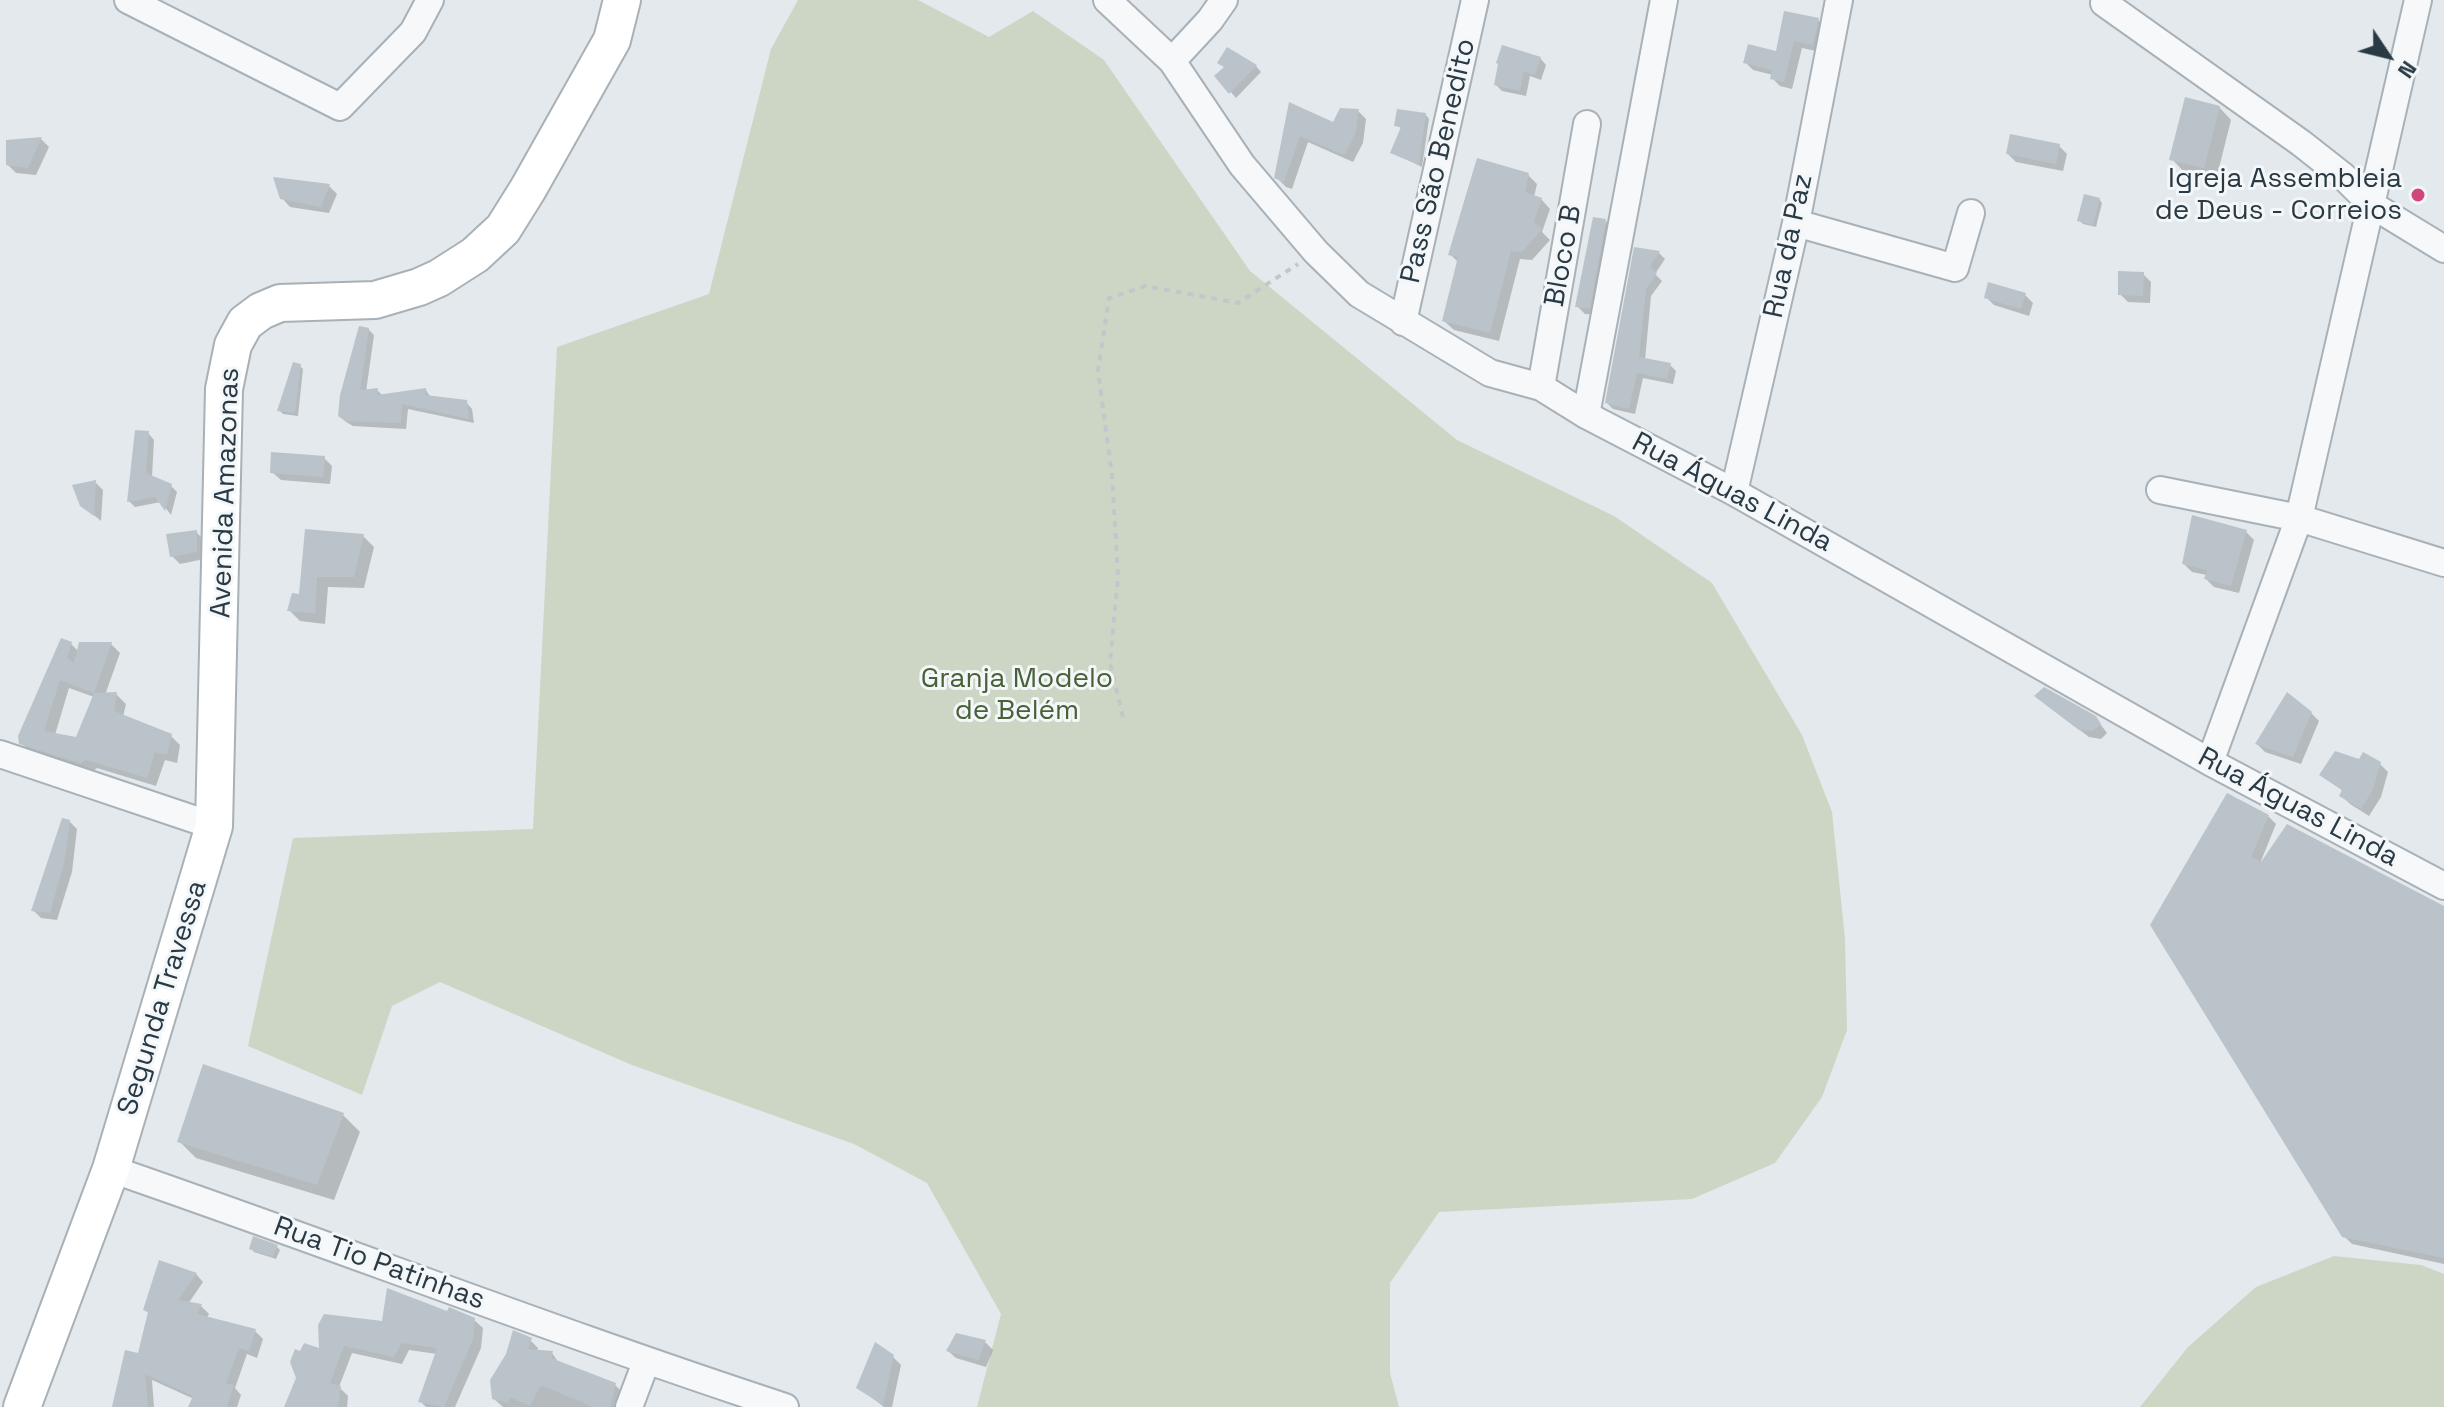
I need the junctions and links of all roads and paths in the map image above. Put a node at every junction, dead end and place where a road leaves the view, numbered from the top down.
1 (128, 0) edge
2 (430, 0) edge
3 (622, 0) edge
4 (1107, 0) edge
5 (1224, 0) edge
6 (1475, 0) edge
7 (1664, 0) edge
8 (1839, 0) edge
9 (2418, 0) edge
10 (2104, 3) dead end
11 (1172, 61) junction
12 (1587, 124) dead end
13 (2372, 205) junction
14 (1971, 213) dead end
15 (1796, 223) junction
16 (2444, 249) edge
17 (1316, 252) junction
18 (1403, 322) junction
19 (1541, 387) junction
20 (1586, 415) junction
21 (2160, 490) dead end
22 (1734, 492) junction
23 (2299, 518) junction
24 (2444, 563) edge
25 (1123, 717) dead end
26 (0, 754) edge
27 (2210, 762) junction
28 (214, 826) junction
29 (2444, 886) edge
30 (111, 1169) junction
31 (646, 1362) junction
32 (22, 1407) edge
33 (629, 1407) edge
34 (785, 1407) edge

1 - 2 street
3 - 28 street, Avenida Amazonas
4 - 11 street, Rua Águas Linda
5 - 11 street
6 - 18 street, Pass São Benedito
7 - 20 street
8 - 15 street, Rua da Paz
9 - 13 street
10 - 13 street
11 - 17 street, Rua Águas Linda
12 - 19 street, Bloco B
13 - 16 street
13 - 23 street
14 - 15 street
15 - 22 street, Rua da Paz
17 - 18 street, Rua Águas Linda
17 - 25 path
18 - 19 street, Rua Águas Linda
19 - 20 street, Rua Águas Linda
20 - 22 street, Rua Águas Linda
21 - 23 street
22 - 27 street, Rua Águas Linda
23 - 24 street
23 - 27 street
26 - 28 street
27 - 29 street, Rua Águas Linda
28 - 30 street, Segunda Travessa
30 - 31 street, Rua Tio Patinhas
30 - 32 street, Segunda Travessa
31 - 33 street
31 - 34 street, Rua Tio Patinhas

